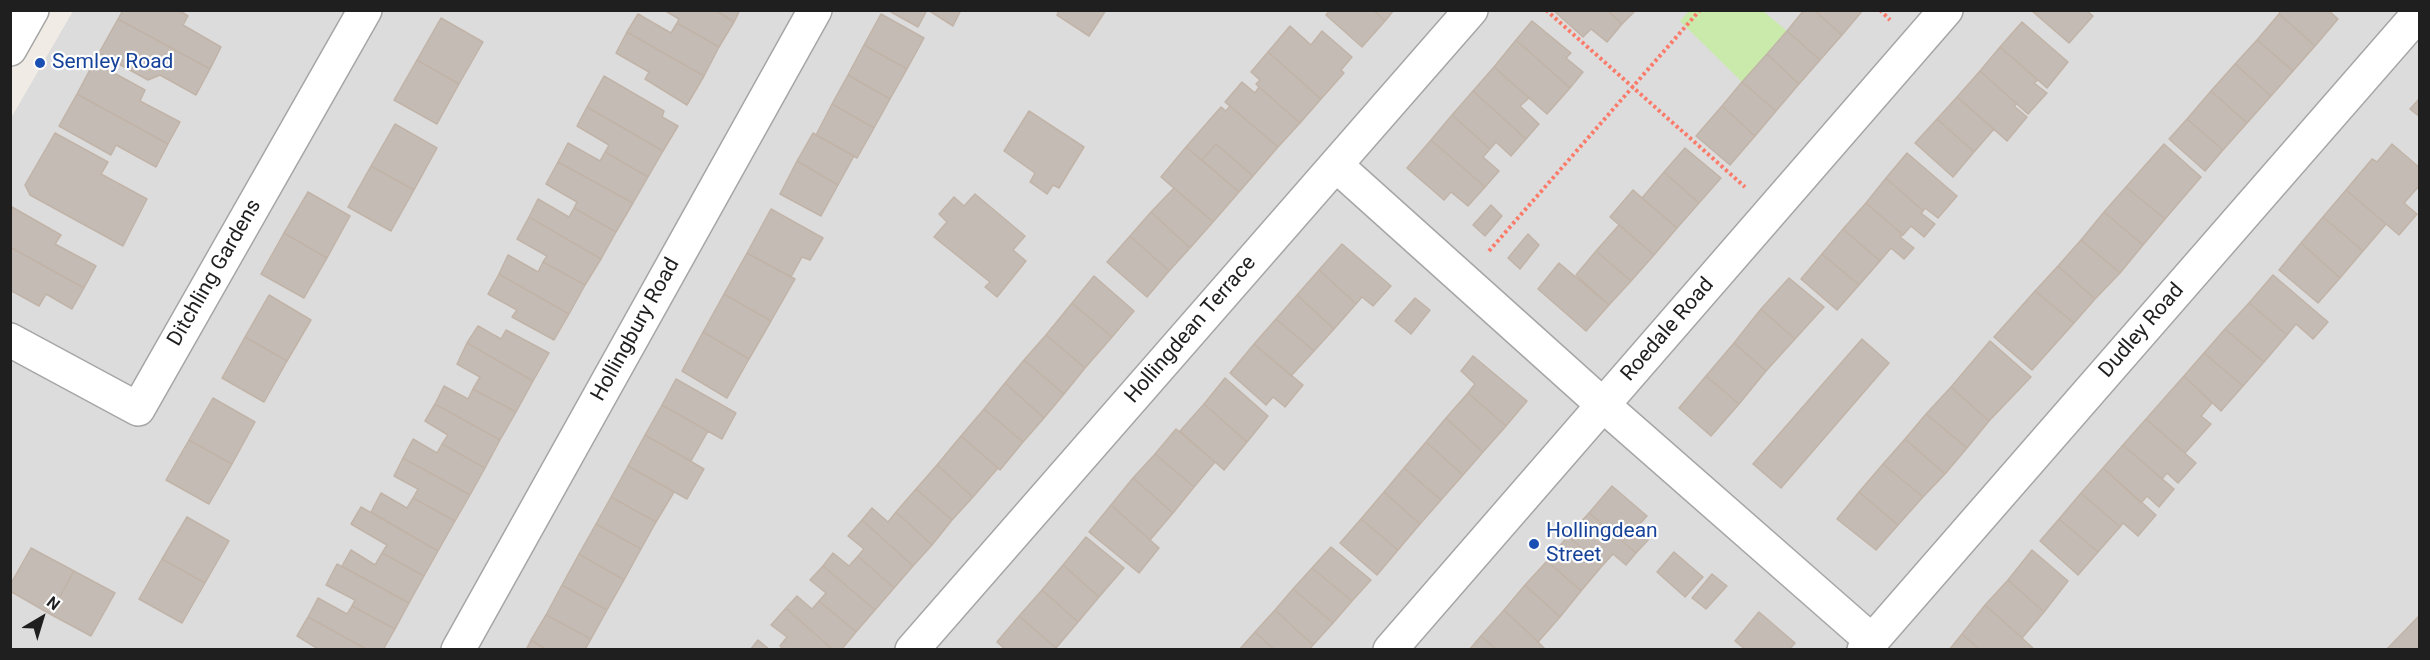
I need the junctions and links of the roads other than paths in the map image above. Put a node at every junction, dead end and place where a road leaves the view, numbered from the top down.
1 (32, 10) edge
2 (364, 10) edge
3 (815, 10) edge
4 (1471, 10) edge
5 (1946, 10) edge
6 (2420, 12) edge
7 (10, 49) edge
8 (1337, 166) junction
9 (10, 340) edge
10 (1603, 405) junction
11 (1868, 645) edge
12 (458, 650) edge
13 (912, 650) edge
14 (1390, 650) edge

1 - 7 street
2 - 9 street, Ditchling Gardens
3 - 12 street, Hollingbury Road
4 - 8 street, Hollingdean Terrace
5 - 10 street, Roedale Road
6 - 11 street, Dudley Road
8 - 10 street
8 - 13 street, Hollingdean Terrace
10 - 11 street
10 - 14 street, Roedale Road

